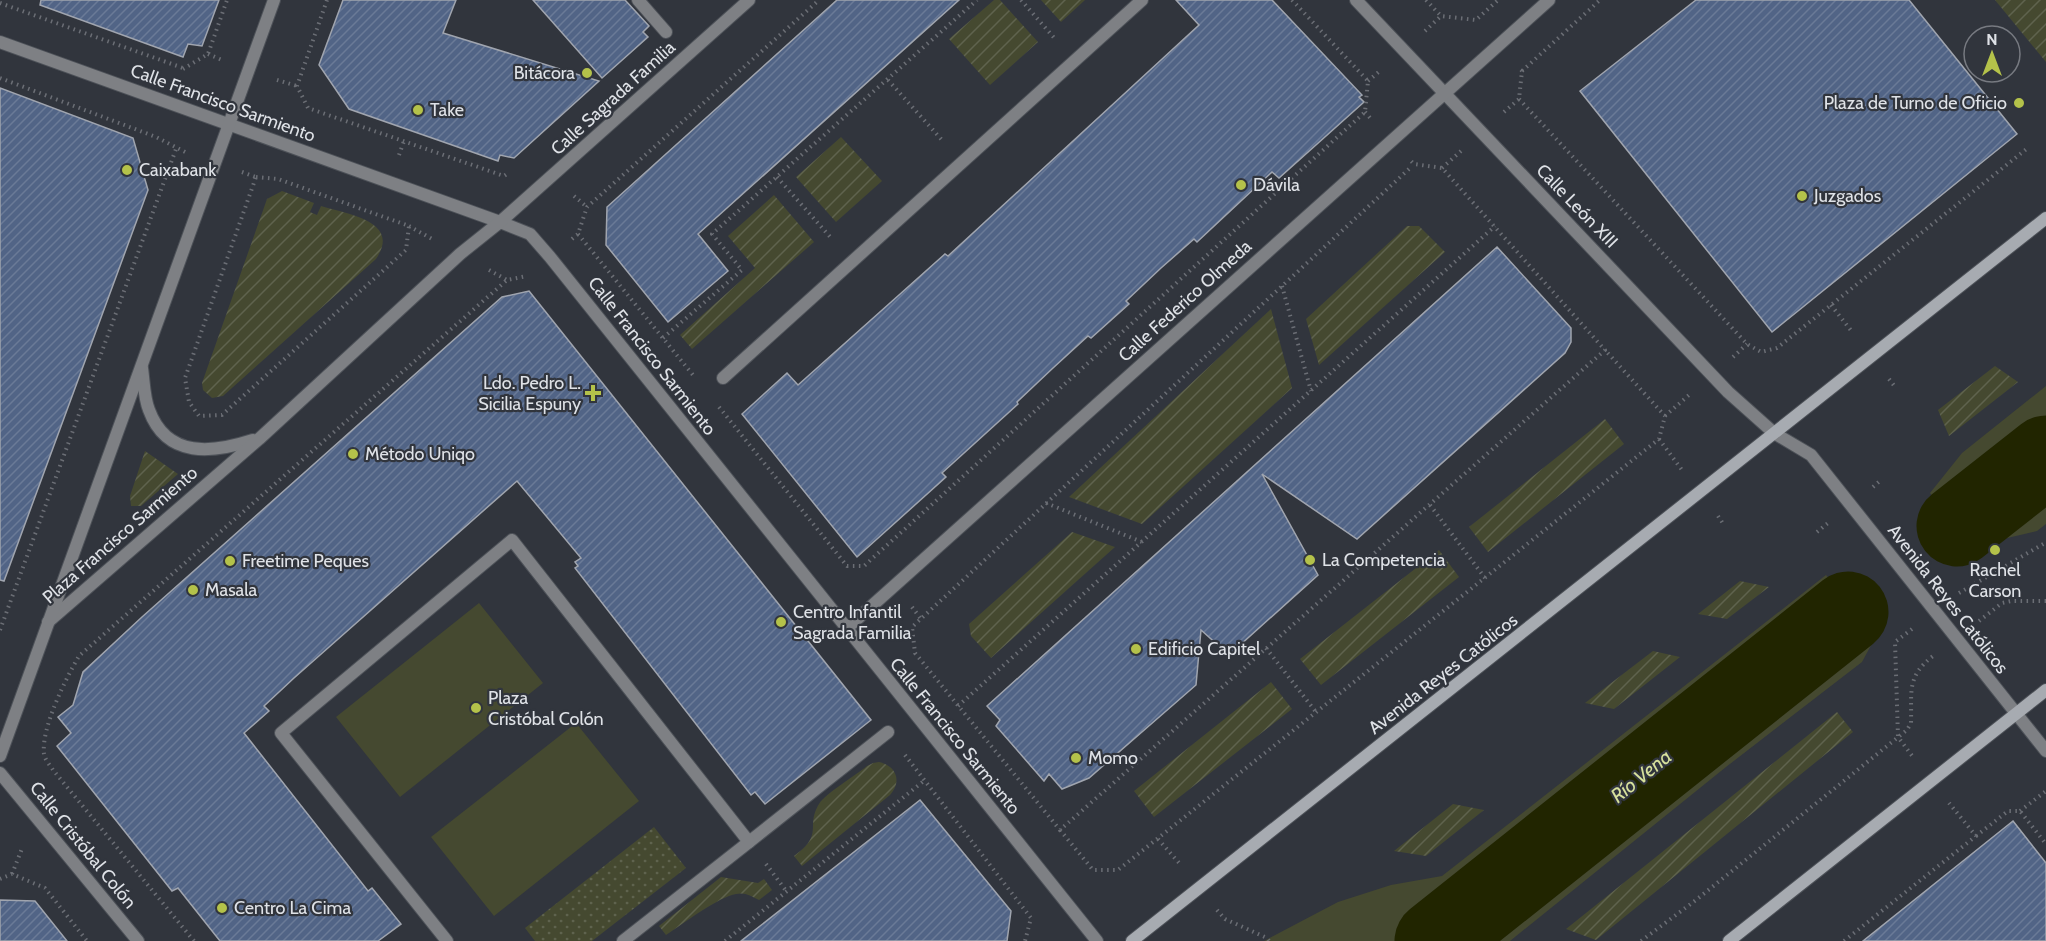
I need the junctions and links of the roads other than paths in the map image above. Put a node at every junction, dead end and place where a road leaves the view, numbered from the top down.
1 (274, 0) edge
2 (638, 0) edge
3 (749, 0) edge
4 (1142, 0) edge
5 (1356, 0) edge
6 (1549, 0) edge
7 (666, 32) dead end
8 (0, 42) edge
9 (1445, 93) junction
10 (229, 123) junction
11 (2046, 218) edge
12 (500, 222) junction
13 (142, 364) junction
14 (723, 378) dead end
15 (1774, 434) junction
16 (259, 439) junction
17 (48, 621) junction
18 (846, 629) junction
19 (2046, 690) edge
20 (2016, 714) junction
21 (888, 732) road end
22 (2046, 751) edge
23 (0, 756) edge
24 (0, 773) edge
25 (749, 842) junction
26 (138, 941) edge
27 (447, 941) edge
28 (623, 941) edge
29 (1097, 941) edge
30 (1132, 941) edge
31 (1729, 941) edge

1 - 10 street, Plaza Francisco Sarmiento
2 - 7 street
3 - 12 street, Calle Sagrada Familia
4 - 14 street
5 - 9 street, Calle León XIII
6 - 9 street, Calle Federico Olmeda
8 - 10 street, Calle Francisco Sarmiento
9 - 15 street, Calle León XIII
9 - 18 street, Calle Federico Olmeda
10 - 12 street, Calle Francisco Sarmiento
10 - 13 street, Plaza Francisco Sarmiento
11 - 15 street, Avenida Reyes Católicos
12 - 16 street, Plaza Francisco Sarmiento
12 - 18 street, Calle Francisco Sarmiento
13 - 16 street, Plaza Francisco Sarmiento
13 - 17 street, Plaza Francisco Sarmiento
15 - 20 street, Avenida Reyes Católicos
15 - 30 street, Avenida Reyes Católicos
16 - 17 street, Plaza Francisco Sarmiento
17 - 23 street
18 - 29 street, Calle Francisco Sarmiento
19 - 20 street
20 - 22 street, Avenida Reyes Católicos
20 - 31 street
21 - 25 street
24 - 26 street, Calle Cristóbal Colón
25 - 27 street
25 - 28 street

